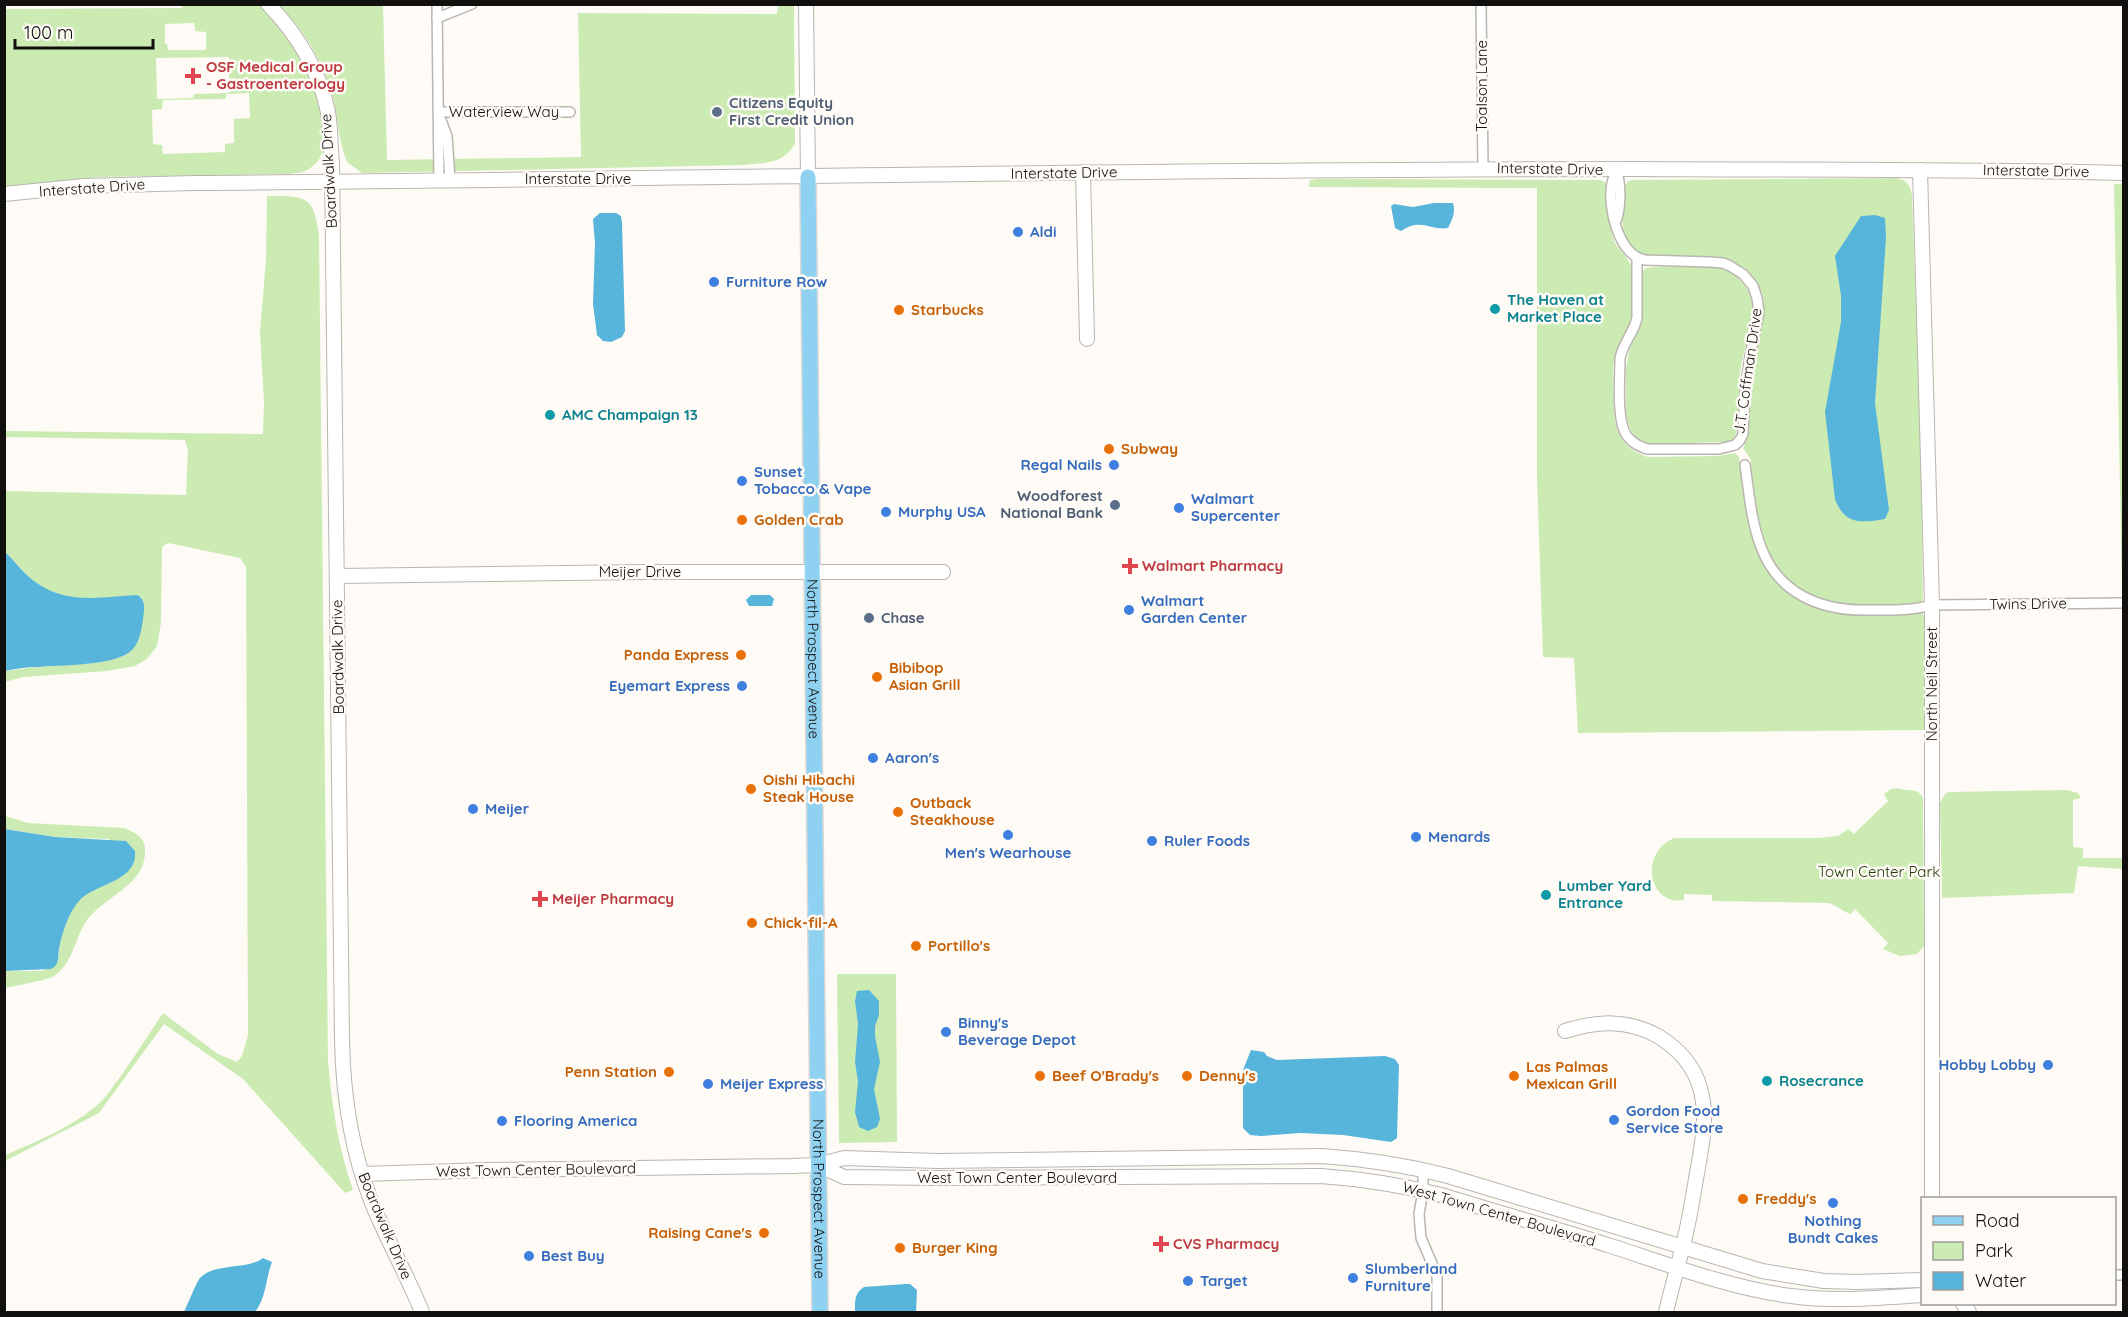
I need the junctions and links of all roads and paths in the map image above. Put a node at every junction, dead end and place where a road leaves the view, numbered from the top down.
1 (267, 4) edge
2 (437, 4) edge
3 (472, 4) edge
4 (806, 4) edge
5 (1481, 4) edge
6 (437, 18) junction
7 (438, 112) junction
8 (570, 112) dead end
9 (1483, 168) junction
10 (1617, 169) junction
11 (1920, 170) junction
12 (1083, 172) junction
13 (2124, 173) edge
14 (808, 177) junction
15 (444, 180) junction
16 (332, 181) junction
17 (4, 194) edge
18 (1637, 259) junction
19 (1087, 339) dead end
20 (1745, 465) dead end
21 (811, 572) junction
22 (943, 572) dead end
23 (337, 576) junction
24 (2124, 603) edge
25 (1932, 605) junction
26 (1565, 1031) dead end
27 (818, 1165) junction
28 (1423, 1170) junction
29 (362, 1174) junction
30 (1423, 1191) junction
31 (1932, 1197) edge
32 (1683, 1247) junction
33 (1677, 1267) junction
34 (1921, 1280) edge
35 (1921, 1295) edge
36 (422, 1312) edge
37 (820, 1312) edge
38 (1437, 1312) edge
39 (1666, 1312) edge

1 - 16 main road, Boardwalk Drive
2 - 6 street, Waterview Way
3 - 6 street
4 - 14 main road, North Prospect Avenue
5 - 9 street, Toalson Lane
6 - 7 street, Waterview Way
7 - 8 street, Waterview Way
7 - 15 street, Waterview Way
9 - 10 main road, Interstate Drive
9 - 12 main road, Interstate Drive
10 - 11 main road, Interstate Drive
10 - 18 street
11 - 13 main road, Interstate Drive
11 - 25 main road, North Neil Street
12 - 14 main road, Interstate Drive
12 - 19 main road
14 - 15 main road, Interstate Drive
14 - 21 main road, North Prospect Avenue
15 - 16 main road, Interstate Drive
16 - 17 main road, Interstate Drive
16 - 23 main road, Boardwalk Drive
18 - 18 street, J.T. Coffman Drive
20 - 25 street
21 - 22 main road, Meijer Drive
21 - 23 main road, Meijer Drive
21 - 27 main road, North Prospect Avenue
23 - 29 main road, Boardwalk Drive
24 - 25 street, Twins Drive
25 - 31 main road, North Neil Street
26 - 32 main road
27 - 28 main road, West Town Center Boulevard
27 - 29 main road, West Town Center Boulevard
27 - 30 main road, West Town Center Boulevard
27 - 37 main road, North Prospect Avenue
28 - 30 street
28 - 32 main road, West Town Center Boulevard
29 - 36 main road, Boardwalk Drive
30 - 33 main road, West Town Center Boulevard
30 - 38 street
32 - 33 main road
32 - 34 main road, West Town Center Boulevard
33 - 35 main road, West Town Center Boulevard
33 - 39 main road

